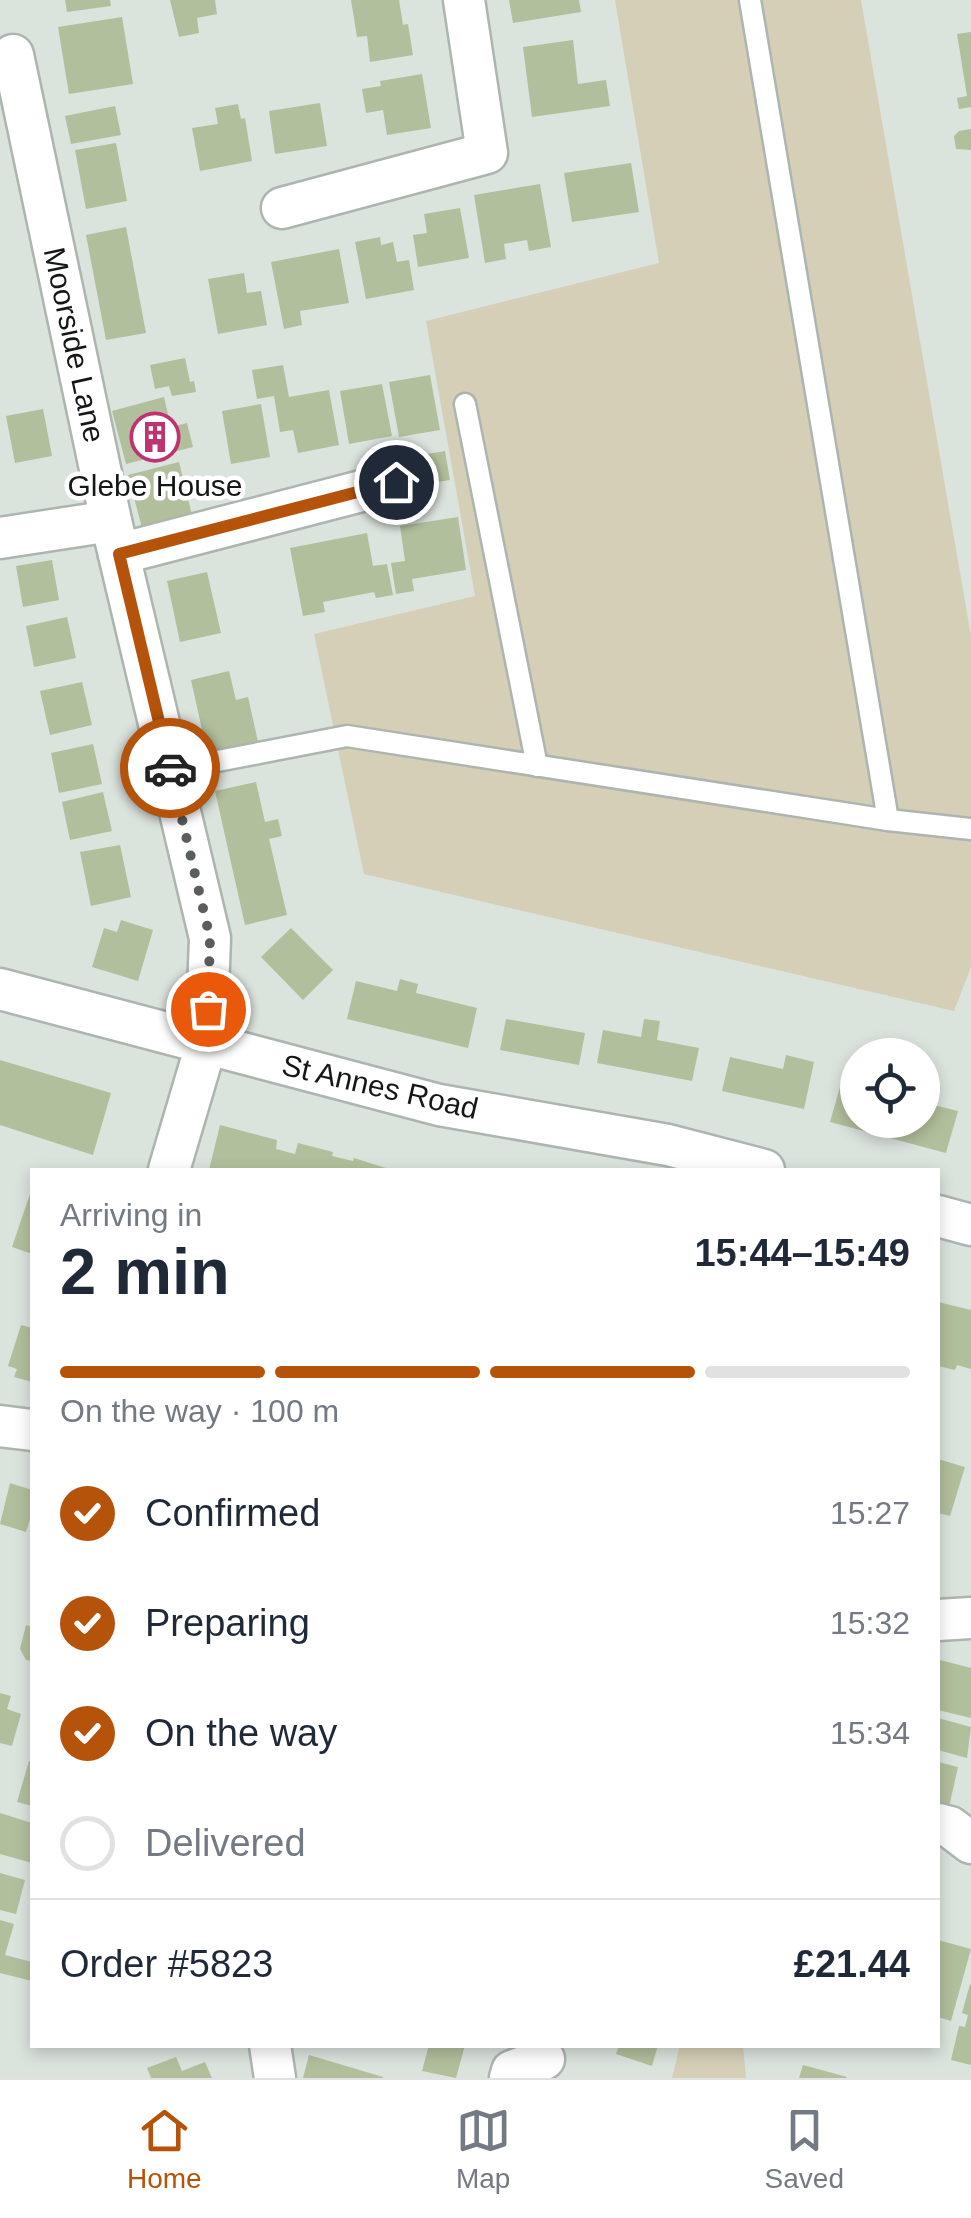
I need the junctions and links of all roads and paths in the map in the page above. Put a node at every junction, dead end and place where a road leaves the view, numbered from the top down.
1 (464, 0) edge
2 (750, 0) edge
3 (12, 56) dead end
4 (282, 208) dead end
5 (465, 404) dead end
6 (396, 482) dead end
7 (115, 537) junction
8 (0, 538) edge
9 (538, 766) junction
10 (171, 770) junction
11 (888, 820) junction
12 (971, 829) edge
13 (0, 988) edge
14 (206, 1045) junction
15 (170, 1168) edge
16 (756, 1168) edge
17 (940, 1217) edge
18 (971, 1225) edge
19 (0, 1426) edge
20 (30, 1430) edge
21 (971, 1618) edge
22 (940, 1620) edge
23 (940, 1824) edge
24 (971, 1843) edge
25 (270, 2048) edge
26 (275, 2078) edge

1 - 4 street
2 - 11 lane
3 - 7 street, Moorside Lane
5 - 9 lane
6 - 7 street
7 - 8 street
7 - 10 street, Moorside Lane
9 - 10 lane
9 - 11 lane
10 - 14 street, Moorside Lane
11 - 12 lane
13 - 14 street, St Annes Road
14 - 15 street, Moorside Lane
14 - 16 street, St Annes Road
17 - 18 street
19 - 20 street
21 - 22 street
23 - 24 street
25 - 26 street

